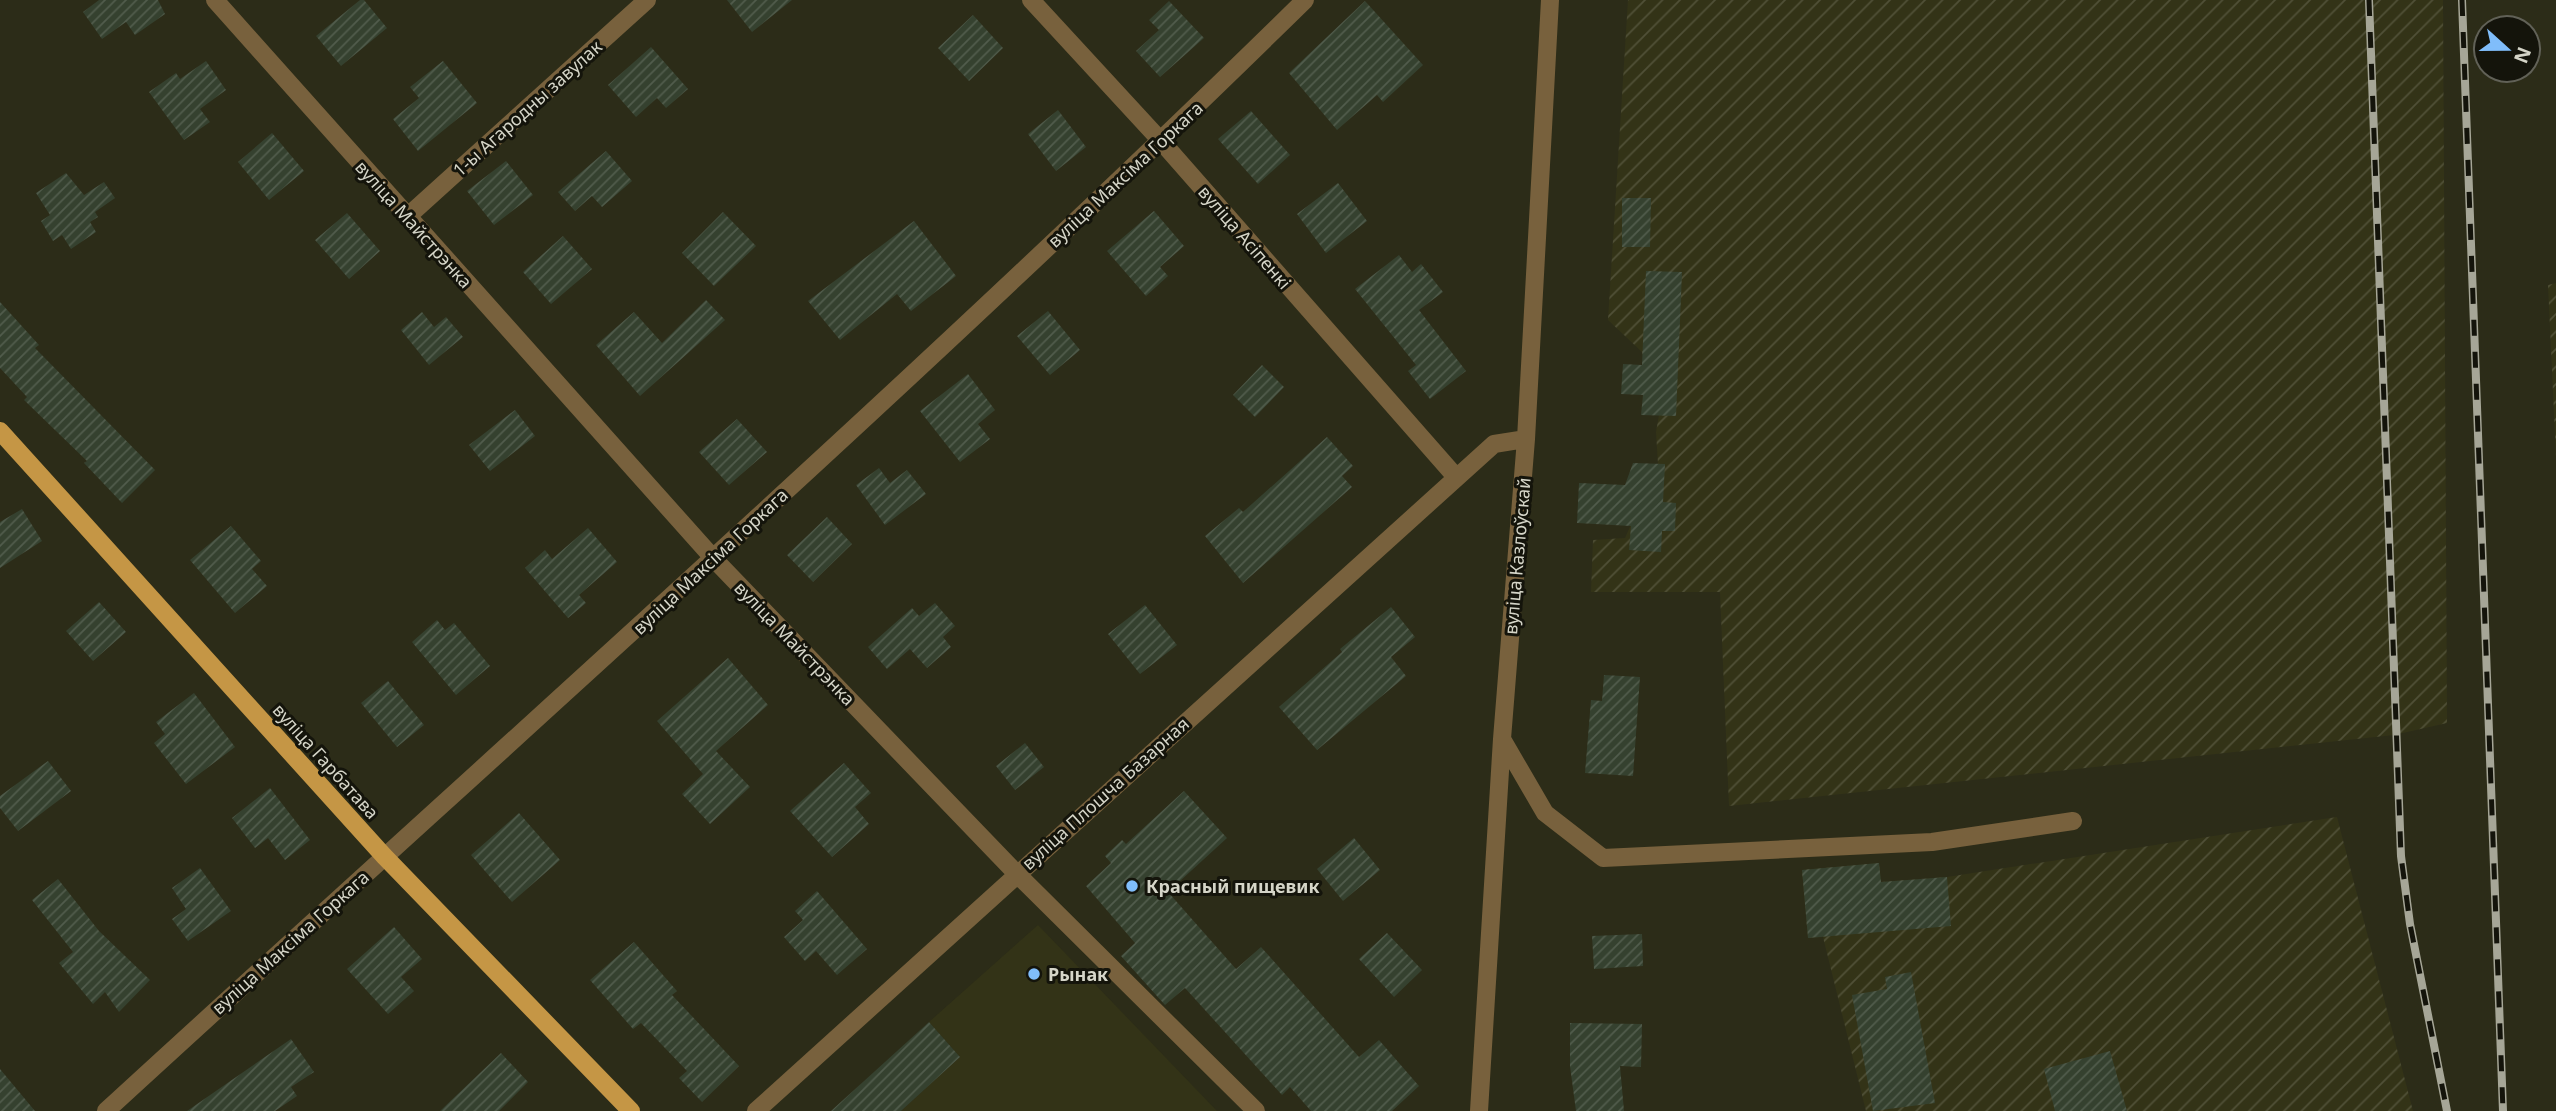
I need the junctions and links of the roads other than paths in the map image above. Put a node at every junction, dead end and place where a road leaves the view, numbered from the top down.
1 (215, 0) edge
2 (646, 0) edge
3 (1031, 0) edge
4 (1305, 0) edge
5 (1550, 0) edge
6 (1161, 142) junction
7 (407, 217) junction
8 (0, 432) edge
9 (1526, 439) junction
10 (1456, 477) junction
11 (714, 559) junction
12 (1502, 739) junction
13 (2073, 821) dead end
14 (384, 856) junction
15 (1016, 873) junction
16 (106, 1111) edge
17 (631, 1111) edge
18 (756, 1111) edge
19 (1256, 1111) edge
20 (1479, 1111) edge

1 - 7 street, вуліца Майстрэнка
2 - 7 street, 1-ы Агародны завулак
3 - 6 street, вуліца Асіпенкі
4 - 6 street, вуліца Максіма Горкага
5 - 9 street, вуліца Казлоўскай
6 - 10 street, вуліца Асіпенкі
6 - 11 street, вуліца Максіма Горкага
7 - 11 street, вуліца Майстрэнка
8 - 14 main road, вуліца Гарбатава
9 - 10 street, вуліца Плошча Базарная
9 - 12 street, вуліца Казлоўскай
10 - 15 street, вуліца Плошча Базарная
11 - 14 street, вуліца Максіма Горкага
11 - 15 street, вуліца Майстрэнка
12 - 13 street
12 - 20 street, вуліца Казлоўскай
14 - 16 street, вуліца Максіма Горкага
14 - 17 main road, вуліца Гарбатава
15 - 18 street, вуліца Плошча Базарная
15 - 19 street, вуліца Майстрэнка

